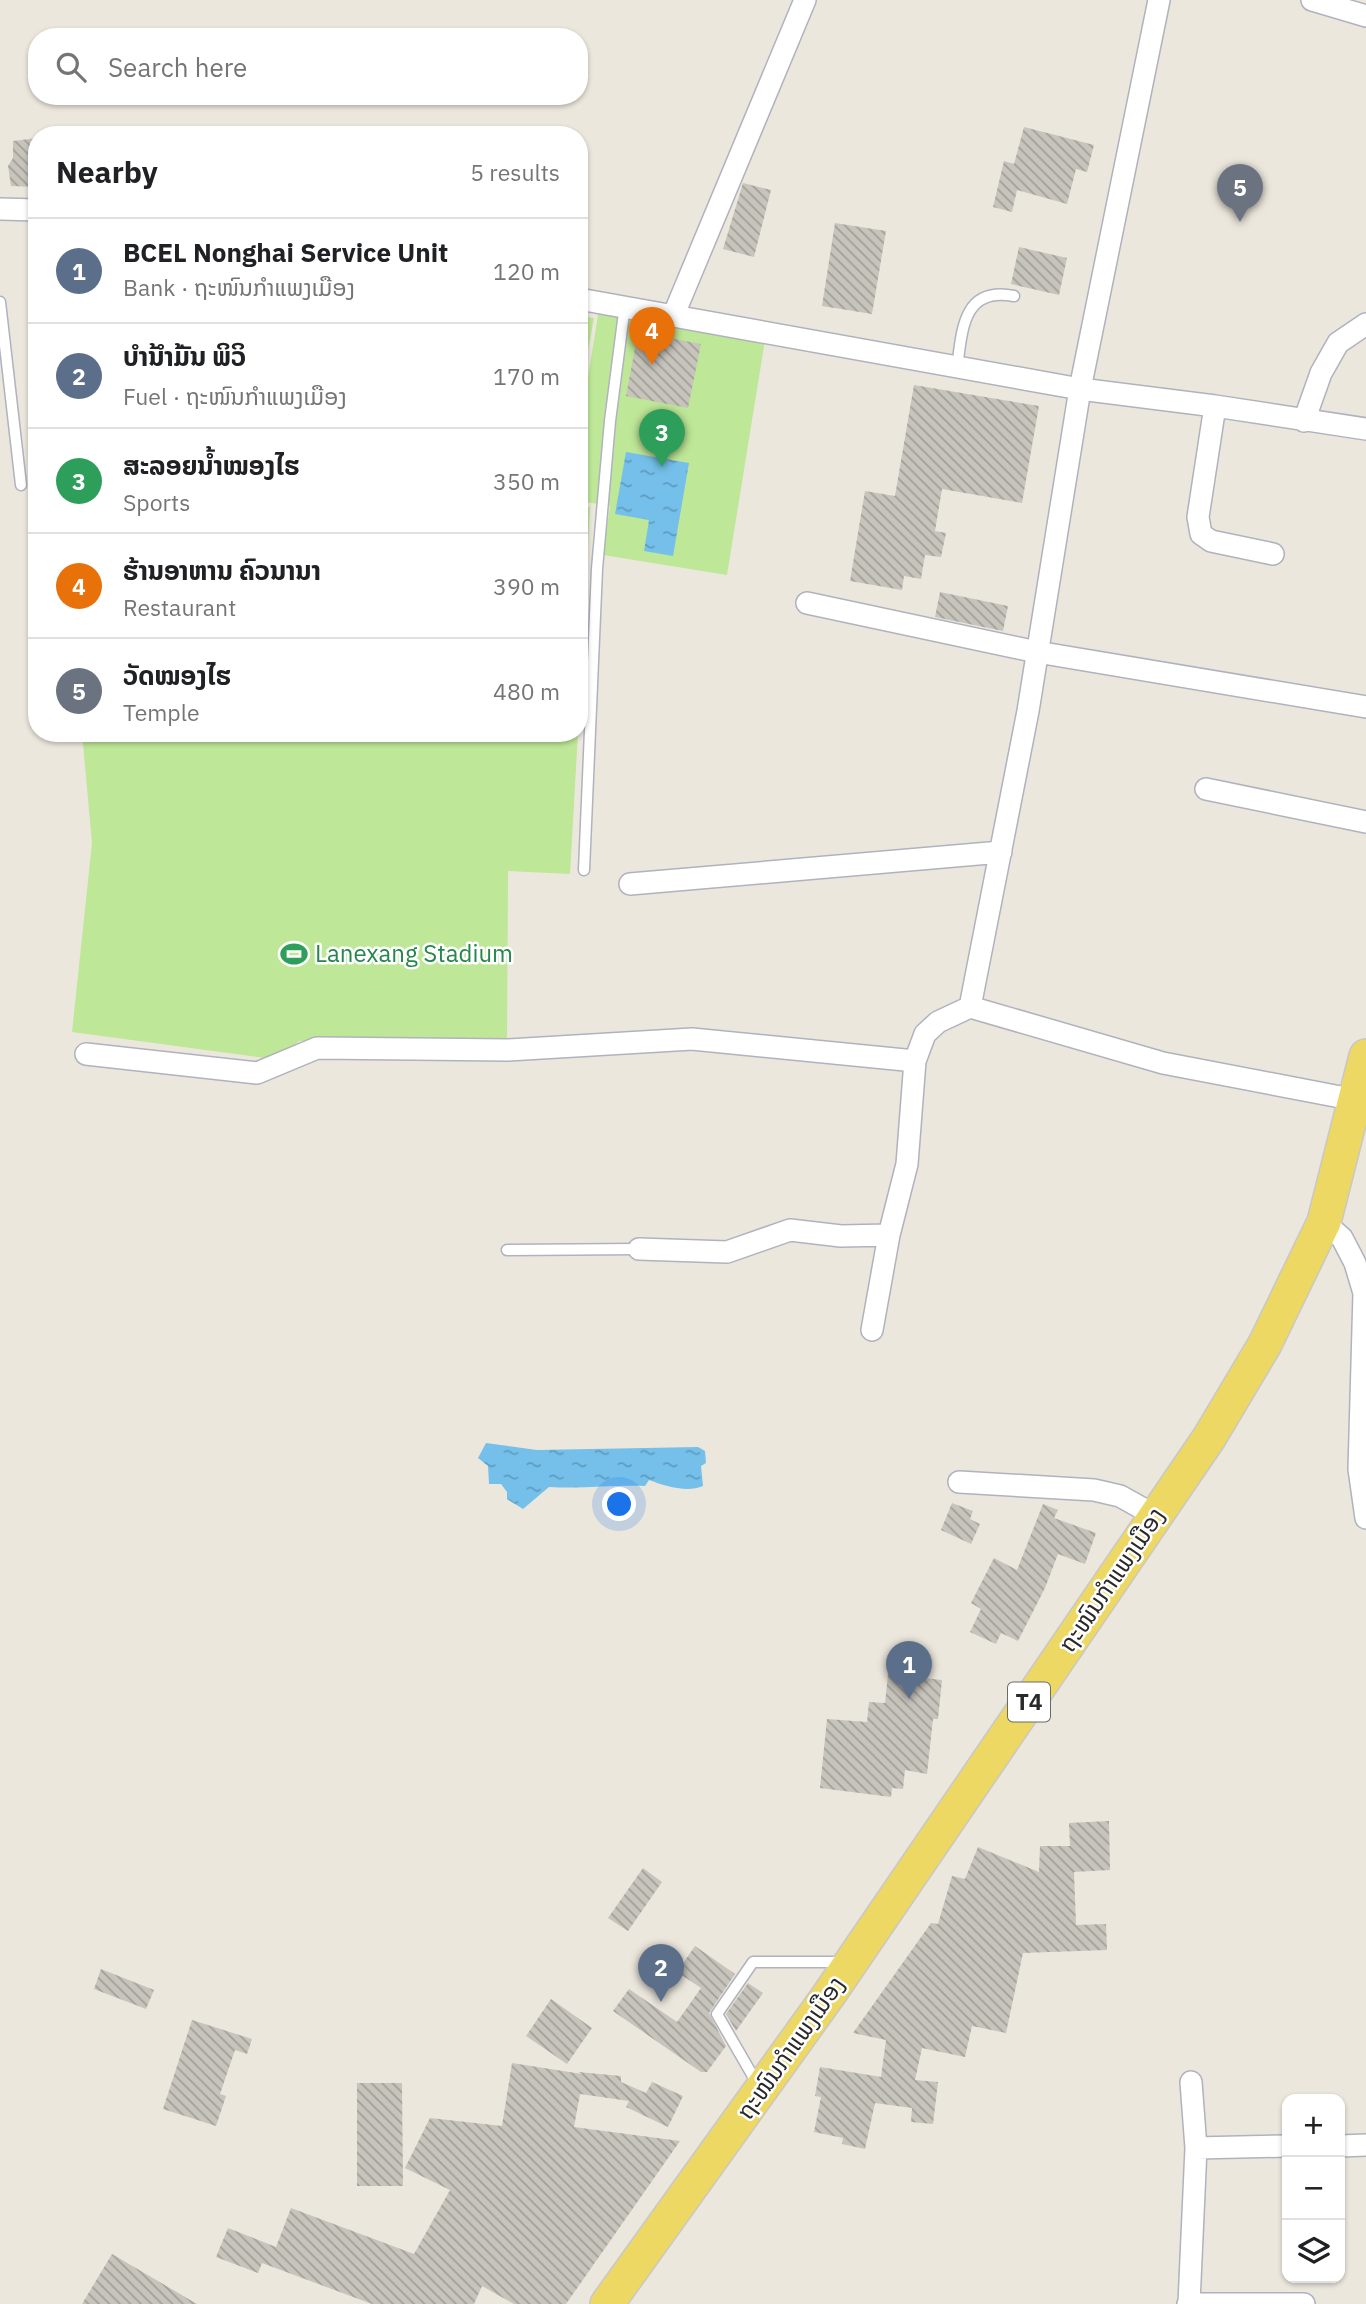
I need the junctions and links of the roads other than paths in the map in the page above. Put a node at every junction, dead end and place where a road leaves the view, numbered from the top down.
1 (806, 0) edge
2 (1159, 0) edge
3 (1312, 0) edge
4 (1366, 16) edge
5 (0, 209) edge
6 (28, 210) edge
7 (1014, 296) dead end
8 (588, 300) edge
9 (0, 302) edge
10 (625, 305) junction
11 (674, 314) junction
12 (1366, 324) edge
13 (957, 368) junction
14 (1080, 389) junction
15 (1215, 406) junction
16 (1304, 421) junction
17 (1366, 429) edge
18 (21, 485) dead end
19 (1273, 554) dead end
20 (807, 603) dead end
21 (1037, 652) junction
22 (1366, 707) edge
23 (1206, 789) dead end
24 (1366, 822) edge
25 (1001, 852) junction
26 (584, 870) dead end
27 (630, 884) dead end
28 (970, 1007) junction
29 (86, 1054) dead end
30 (1366, 1056) edge
31 (915, 1062) junction
32 (1356, 1100) junction
33 (1324, 1222) junction
34 (889, 1235) junction
35 (639, 1249) joint
36 (508, 1250) dead end
37 (872, 1330) dead end
38 (1364, 1349) edge
39 (959, 1482) dead end
40 (1156, 1516) junction
41 (1366, 1518) edge
42 (852, 1962) junction
43 (1191, 2082) dead end
44 (761, 2090) junction
45 (1366, 2145) edge
46 (1282, 2146) edge
47 (1345, 2146) edge
48 (1196, 2148) junction
49 (607, 2304) edge
50 (1189, 2304) edge
51 (1304, 2304) edge

1 - 11 street
2 - 14 street
3 - 4 street
5 - 6 street
7 - 13 lane
8 - 10 street
9 - 18 lane
10 - 11 street
10 - 26 lane
11 - 13 street
12 - 16 street
13 - 14 street
14 - 15 street
14 - 21 street
15 - 16 street
15 - 19 street
16 - 17 street
20 - 21 street
21 - 22 street
21 - 25 street
23 - 24 street
25 - 27 street
25 - 28 street
28 - 31 street
28 - 32 street
29 - 31 street
30 - 32 main road, ຖະໜົນກຳແພງເມືອງ / T4
31 - 34 street
32 - 33 main road, ຖະໜົນກຳແພງເມືອງ / T4
33 - 38 street
33 - 40 main road, ຖະໜົນກຳແພງເມືອງ / T4
34 - 35 street
34 - 37 street
35 - 36 lane
38 - 41 street
39 - 40 street
40 - 42 main road, ຖະໜົນກຳແພງເມືອງ / T4
42 - 44 main road, ຖະໜົນກຳແພງເມືອງ / T4
42 - 44 lane
43 - 48 street
44 - 49 main road, ຖະໜົນກຳແພງເມືອງ / T4
45 - 47 street
46 - 48 street
48 - 50 street
50 - 51 street

